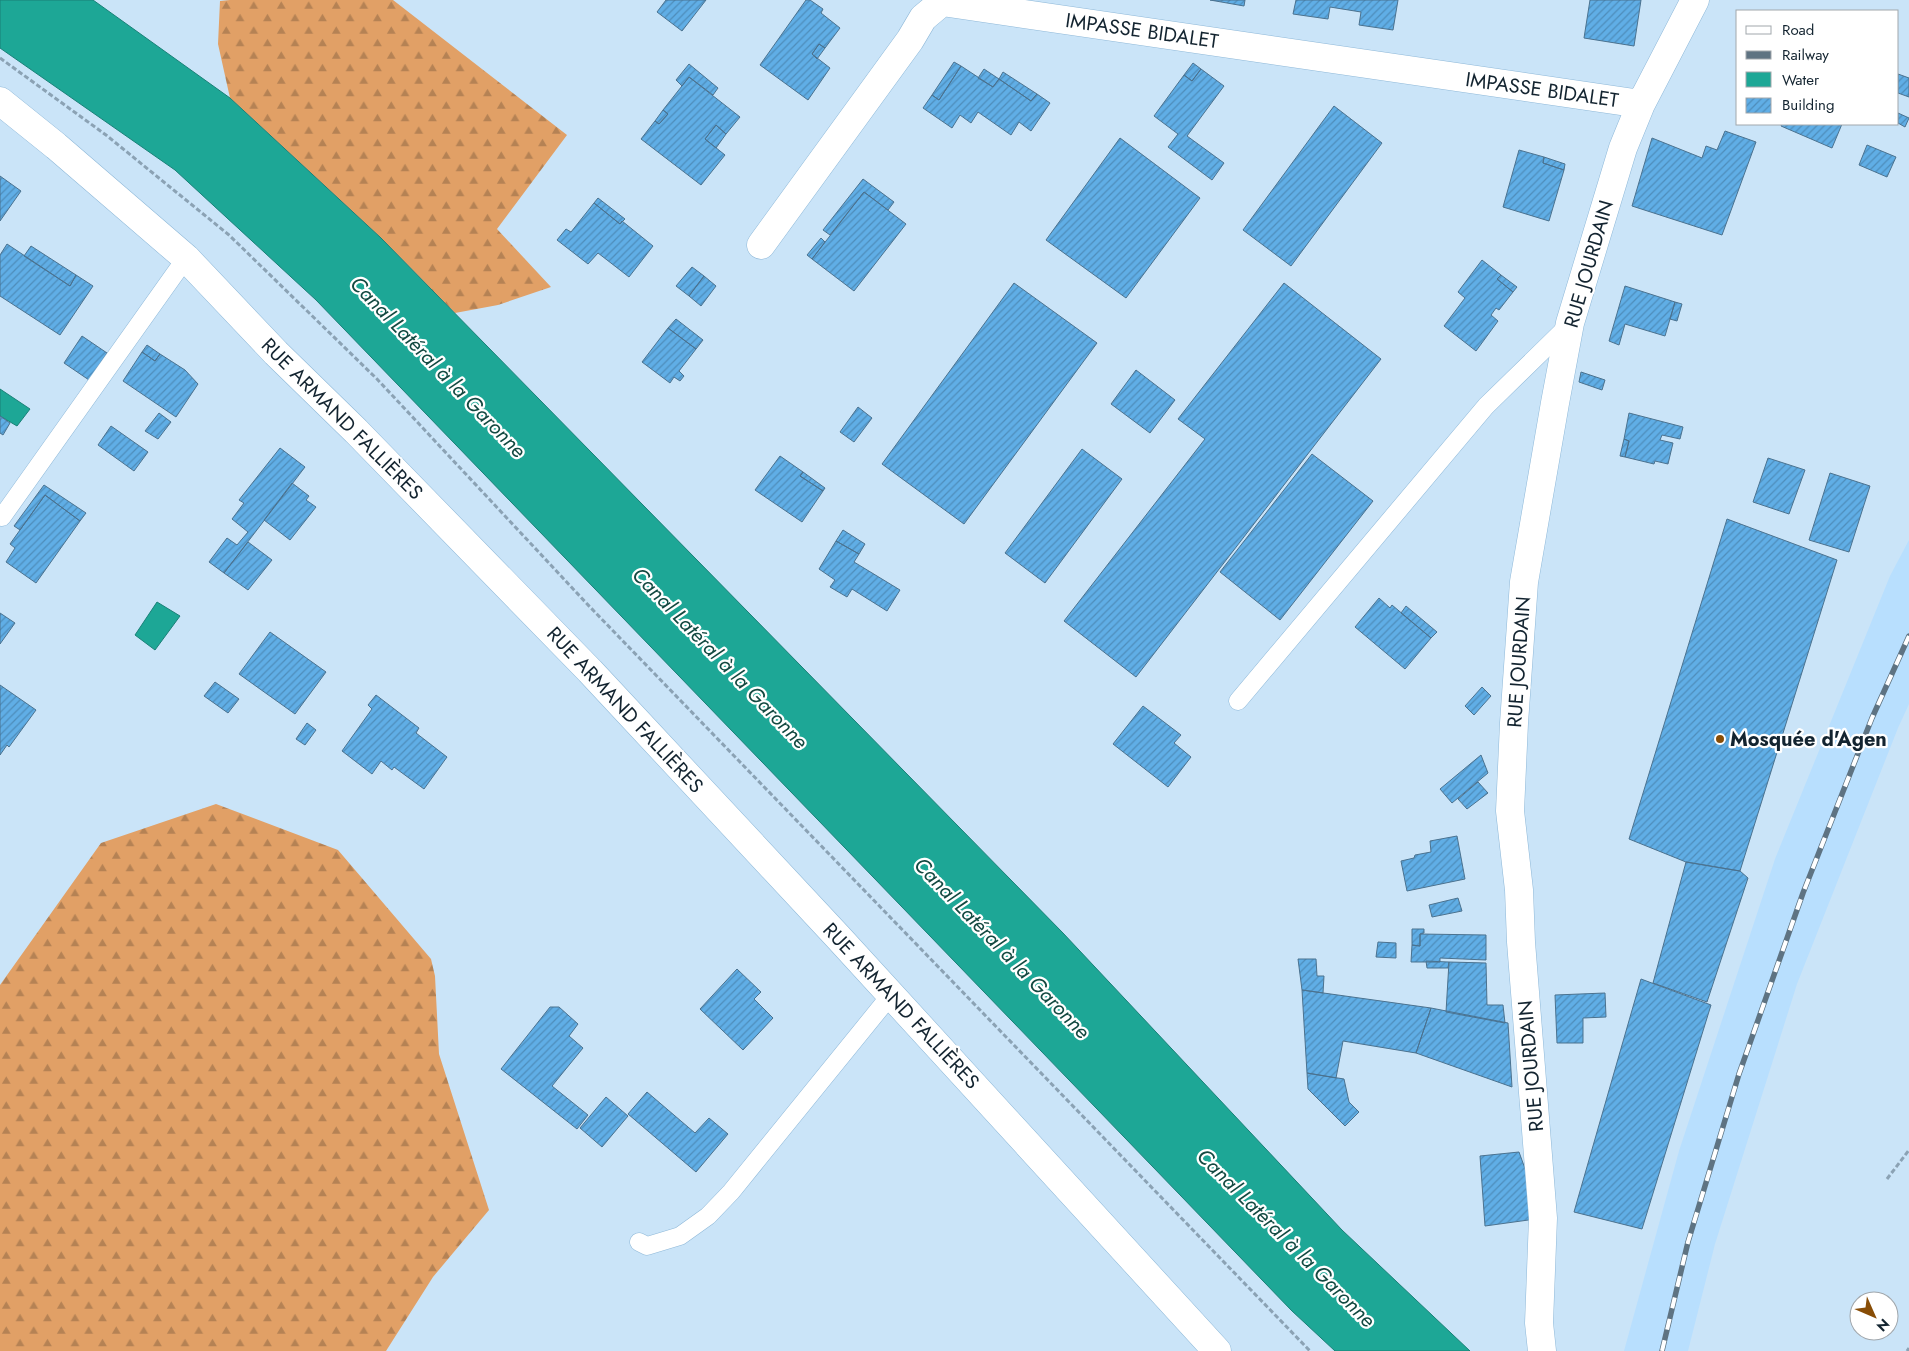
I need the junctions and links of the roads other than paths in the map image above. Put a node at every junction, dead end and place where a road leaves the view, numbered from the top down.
1 (1695, 0) edge
2 (0, 101) edge
3 (1641, 104) junction
4 (761, 245) dead end
5 (186, 258) junction
6 (1570, 323) junction
7 (2, 517) dead end
8 (1238, 701) dead end
9 (890, 996) junction
10 (639, 1242) dead end
11 (1217, 1351) edge
12 (1542, 1351) edge

1 - 3 street, RUE JOURDAIN
2 - 5 street, RUE ARMAND FALLIÈRES
3 - 4 street, IMPASSE BIDALET
3 - 6 street, RUE JOURDAIN
5 - 7 lane
5 - 9 street, RUE ARMAND FALLIÈRES
6 - 8 lane
6 - 12 street, RUE JOURDAIN
9 - 10 lane
9 - 11 street, RUE ARMAND FALLIÈRES

